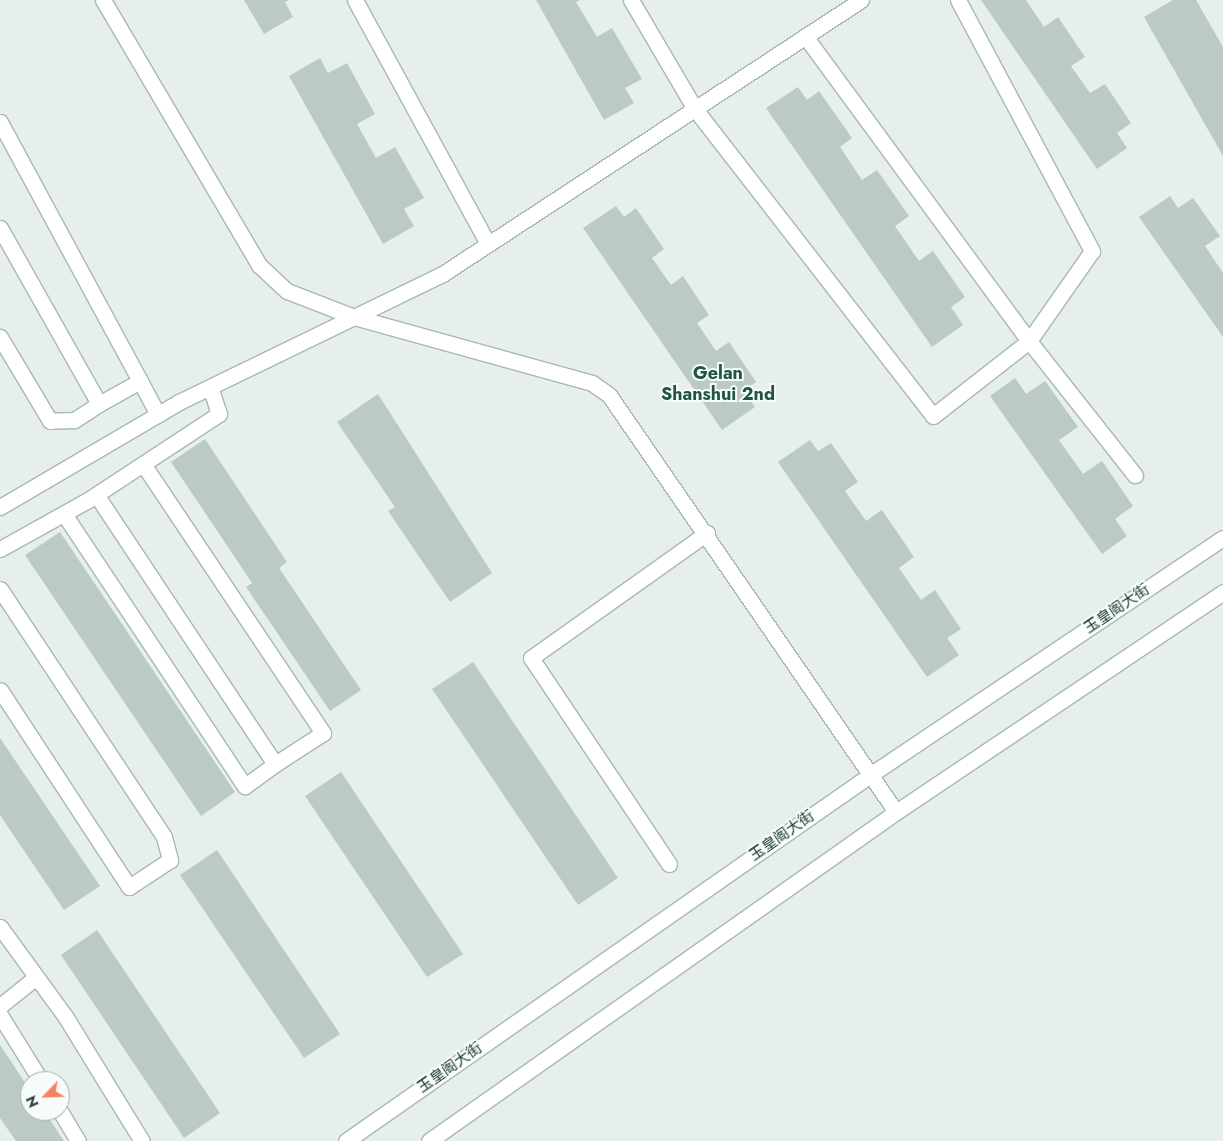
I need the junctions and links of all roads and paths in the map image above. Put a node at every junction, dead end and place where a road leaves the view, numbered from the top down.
1 (103, 0) edge
2 (355, 0) edge
3 (630, 0) edge
4 (861, 0) edge
5 (958, 0) edge
6 (805, 36) junction
7 (695, 109) junction
8 (0, 122) edge
9 (0, 228) edge
10 (488, 244) junction
11 (354, 317) junction
12 (0, 337) edge
13 (1029, 341) junction
14 (140, 381) junction
15 (210, 387) junction
16 (100, 404) junction
17 (158, 415) junction
18 (143, 464) junction
19 (1135, 475) dead end
20 (96, 495) junction
21 (0, 507) edge
22 (64, 514) junction
23 (707, 533) junction
24 (1223, 538) edge
25 (0, 549) edge
26 (0, 589) edge
27 (1223, 592) edge
28 (0, 690) edge
29 (275, 764) junction
30 (870, 775) junction
31 (896, 812) junction
32 (669, 864) dead end
33 (0, 927) edge
34 (35, 978) junction
35 (0, 1006) edge
36 (0, 1015) edge
37 (35, 1071) edge
38 (66, 1121) edge
39 (78, 1141) edge
40 (142, 1141) edge
41 (346, 1141) edge
42 (429, 1141) edge

1 - 11 street
2 - 10 street
3 - 7 street
4 - 6 street
5 - 13 street
6 - 7 street
6 - 13 street
7 - 10 street
7 - 13 street
8 - 14 street
9 - 16 street
10 - 11 street
11 - 15 street
11 - 23 street
12 - 16 street
13 - 19 street
14 - 16 street
14 - 17 street
15 - 17 street
15 - 18 street
17 - 21 street
18 - 20 street
18 - 29 street
20 - 22 street
20 - 29 street
22 - 25 street
22 - 29 street
23 - 30 street
23 - 32 street
24 - 30 street, 玉皇阁大街
26 - 28 street
27 - 31 street
30 - 31 street
30 - 41 street, 玉皇阁大街
31 - 42 street
33 - 34 street
34 - 35 street
34 - 40 street
36 - 37 street
38 - 39 street

